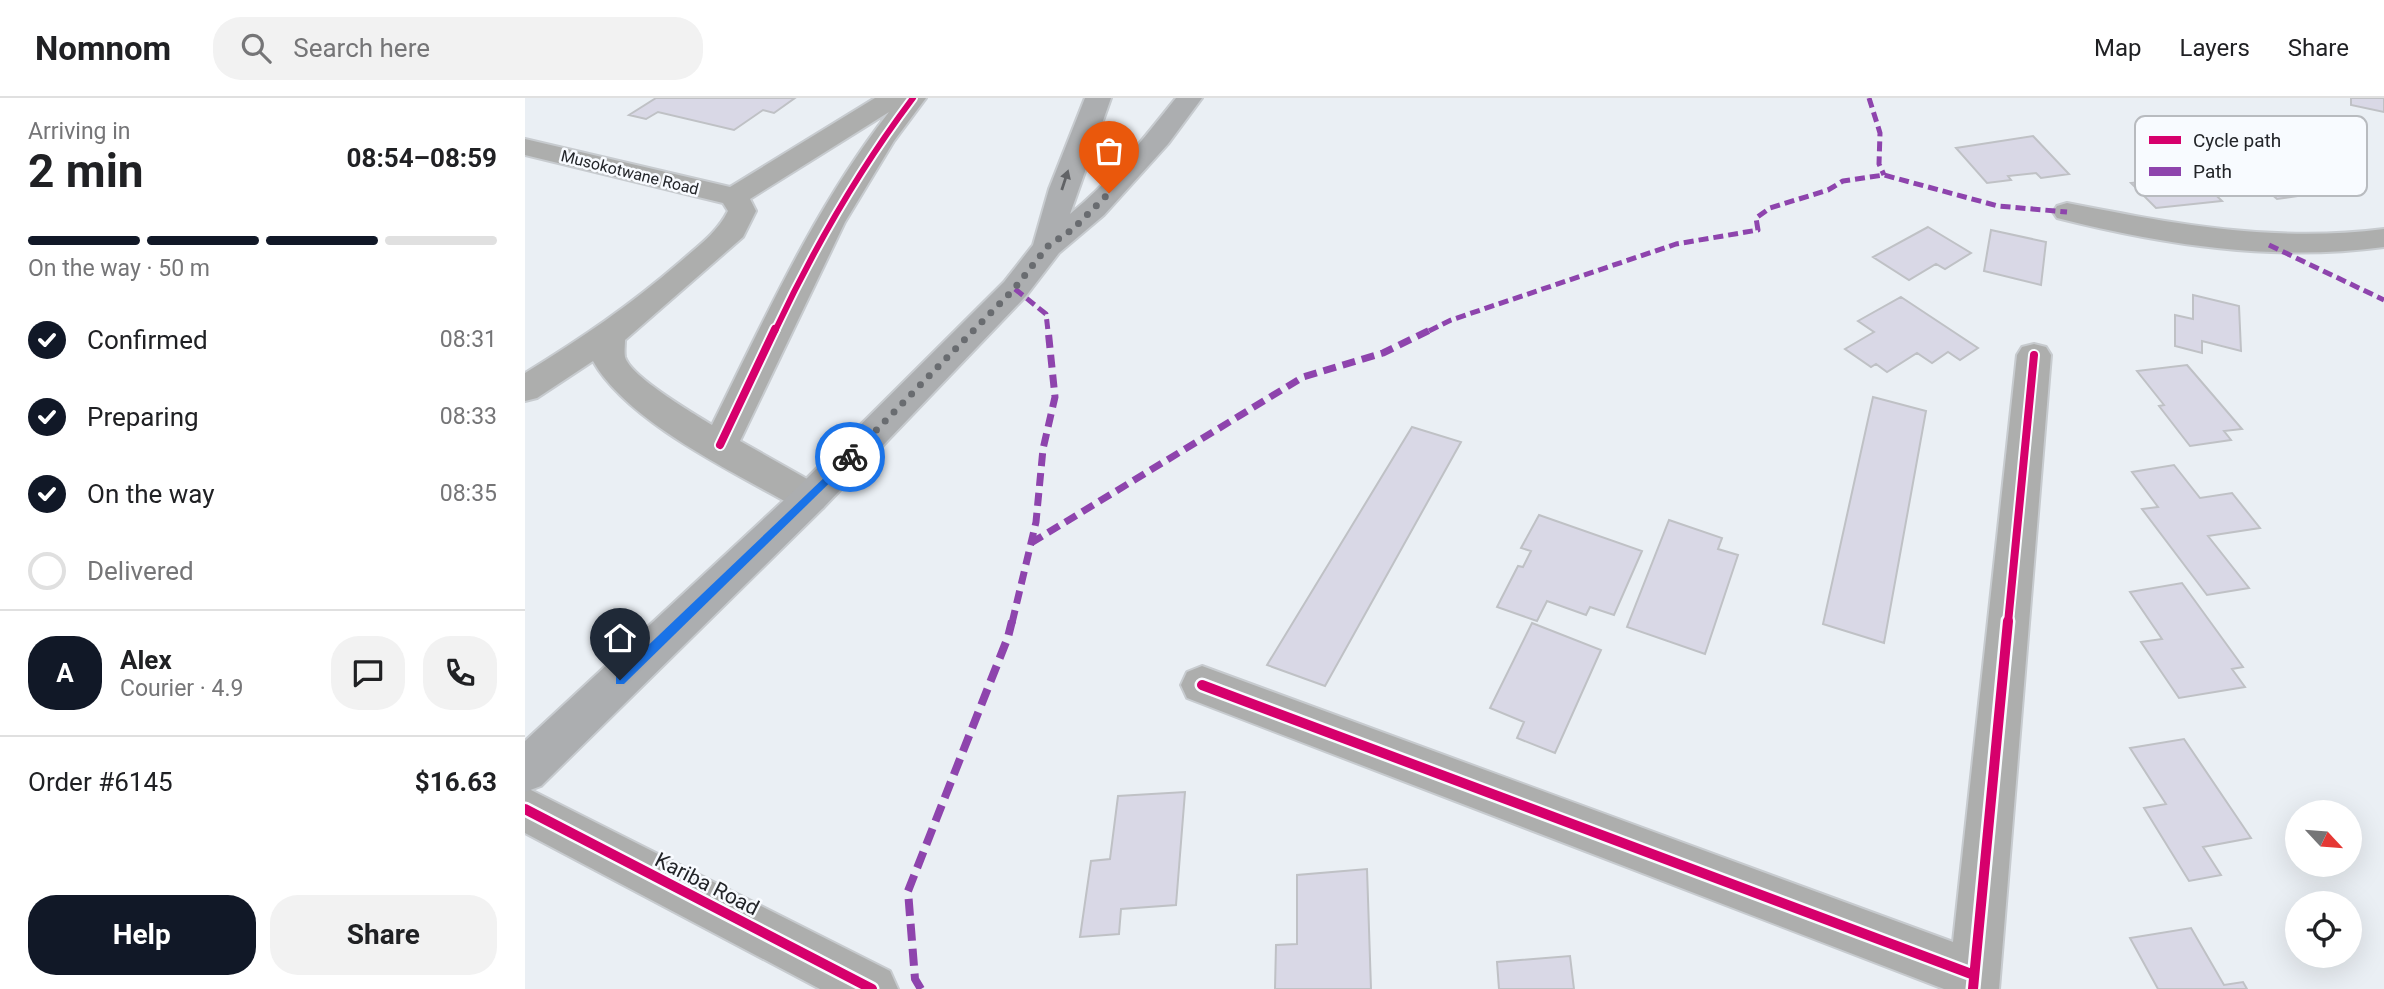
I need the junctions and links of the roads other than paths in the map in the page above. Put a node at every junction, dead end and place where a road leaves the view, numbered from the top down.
1 (893, 98) edge
2 (913, 98) edge
3 (1098, 98) edge
4 (1189, 98) edge
5 (525, 147) edge
6 (734, 197) junction
7 (2067, 212) dead end
8 (2384, 238) edge
9 (1048, 246) junction
10 (609, 335) junction
11 (2034, 355) dead end
12 (525, 389) edge
13 (720, 445) junction
14 (810, 498) junction
15 (1202, 685) dead end
16 (525, 771) edge
17 (525, 809) edge
18 (1974, 982) edge
19 (872, 989) edge

1 - 6 street
2 - 13 street
9 -> 3 highway
4 - 9 highway
5 - 6 street, Musokotwane Road
6 - 10 street
7 - 8 street
9 - 14 highway
10 - 12 street
10 - 13 street
11 - 18 street
13 - 14 street
14 - 16 highway
15 - 18 street
17 - 19 street, Kariba Road

